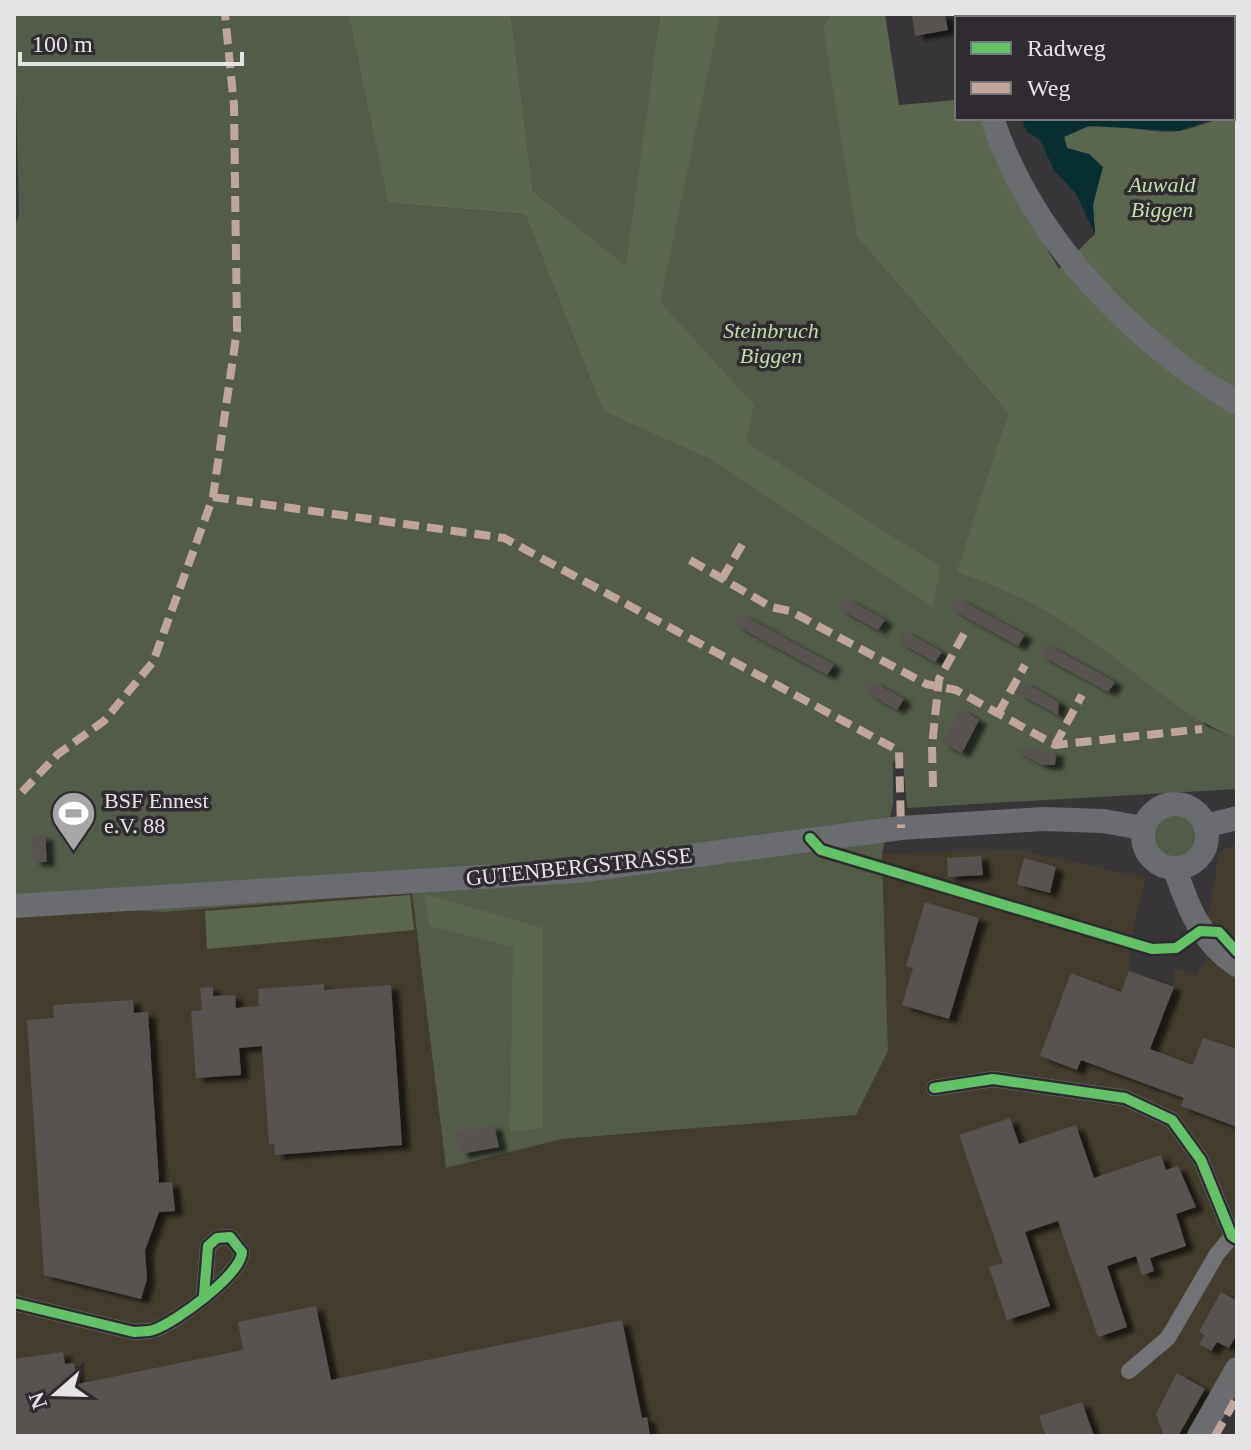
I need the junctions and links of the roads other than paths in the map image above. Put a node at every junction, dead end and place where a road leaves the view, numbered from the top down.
1 (993, 120) edge
2 (1237, 403) edge
3 (1237, 818) edge
4 (1206, 826) junction
5 (1143, 828) junction
6 (1175, 869) junction
7 (14, 906) edge
8 (1237, 965) edge
9 (934, 1088) dead end
10 (1235, 1237) edge
11 (204, 1295) dead end
12 (14, 1303) edge
13 (1237, 1369) edge
14 (1129, 1371) dead end
15 (1199, 1436) edge

1 - 2 main road
3 - 4 main road
4 - 5 main road
4 - 6 main road
5 - 6 main road
5 - 7 main road, GUTENBERGSTRASSE
6 - 8 main road
9 - 10 street
10 - 14 street
11 - 12 street
13 - 15 main road

